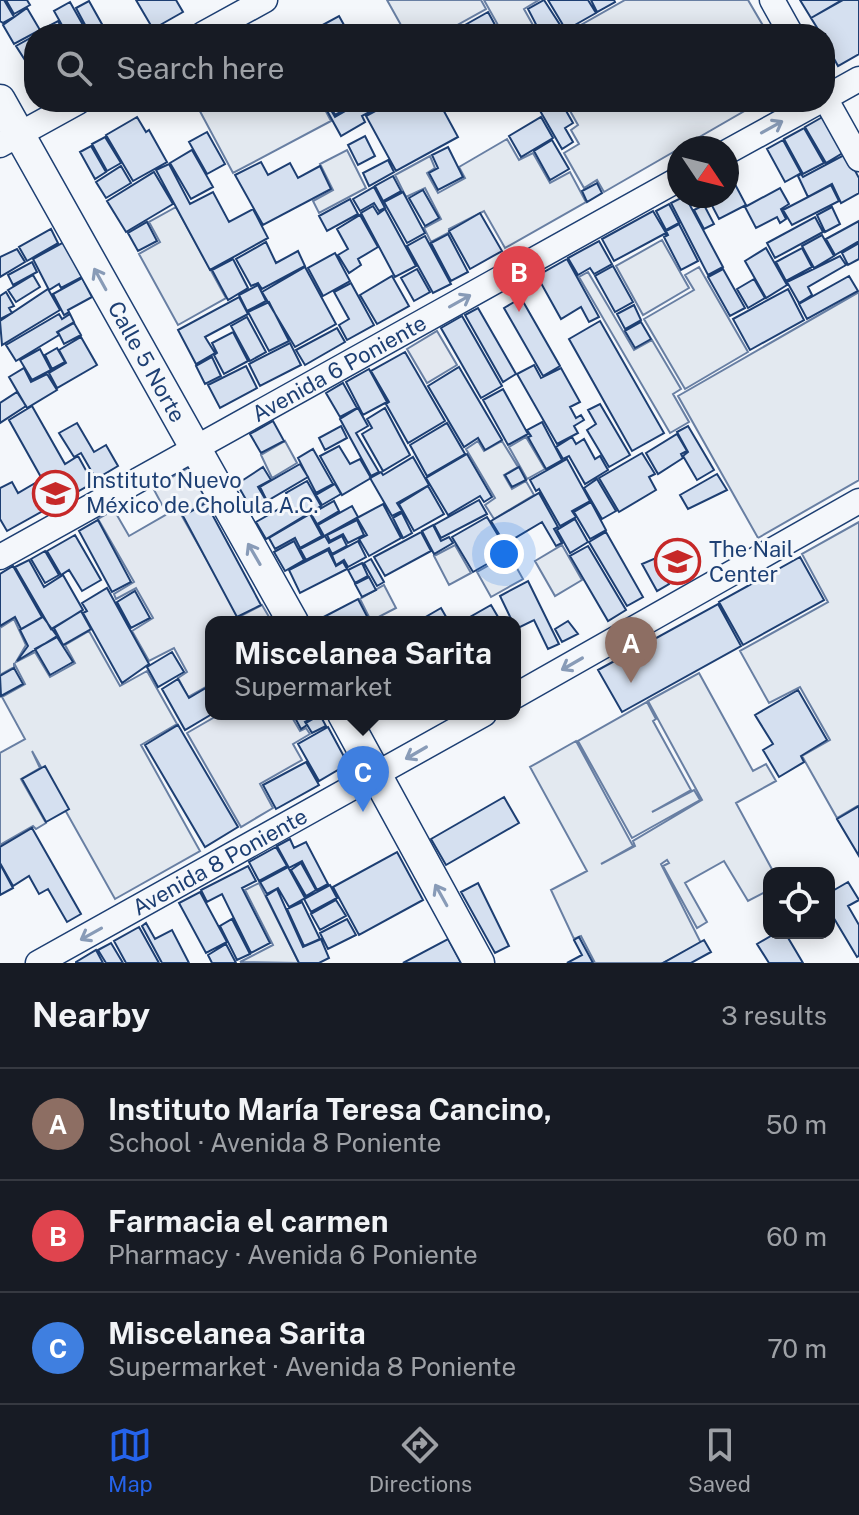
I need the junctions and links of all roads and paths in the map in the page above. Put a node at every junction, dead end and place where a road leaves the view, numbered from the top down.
1 (265, 0) edge
2 (772, 0) edge
3 (221, 24) edge
4 (785, 24) edge
5 (859, 79) edge
6 (835, 92) edge
7 (0, 100) edge
8 (60, 112) edge
9 (800, 112) edge
10 (833, 112) edge
11 (10, 140) edge
12 (739, 145) edge
13 (859, 159) edge
14 (667, 186) edge
15 (195, 449) junction
16 (859, 501) edge
17 (0, 557) edge
18 (290, 616) edge
19 (521, 693) edge
20 (346, 720) edge
21 (473, 720) edge
22 (376, 775) junction
23 (38, 963) edge
24 (479, 963) edge

1 - 3 street
2 - 4 street
5 - 6 street
7 - 11 street, Calle 5 Norte
8 - 11 street
12 -> 9 street
10 - 13 street
15 -> 11 street, Calle 5 Norte
15 -> 14 street, Avenida 6 Poniente
15 - 17 street, Avenida 6 Poniente
18 -> 15 street, Calle 5 Norte
16 -> 19 street
20 - 22 street
21 -> 22 street, Avenida 8 Poniente
22 -> 23 street, Avenida 8 Poniente
24 -> 22 street

